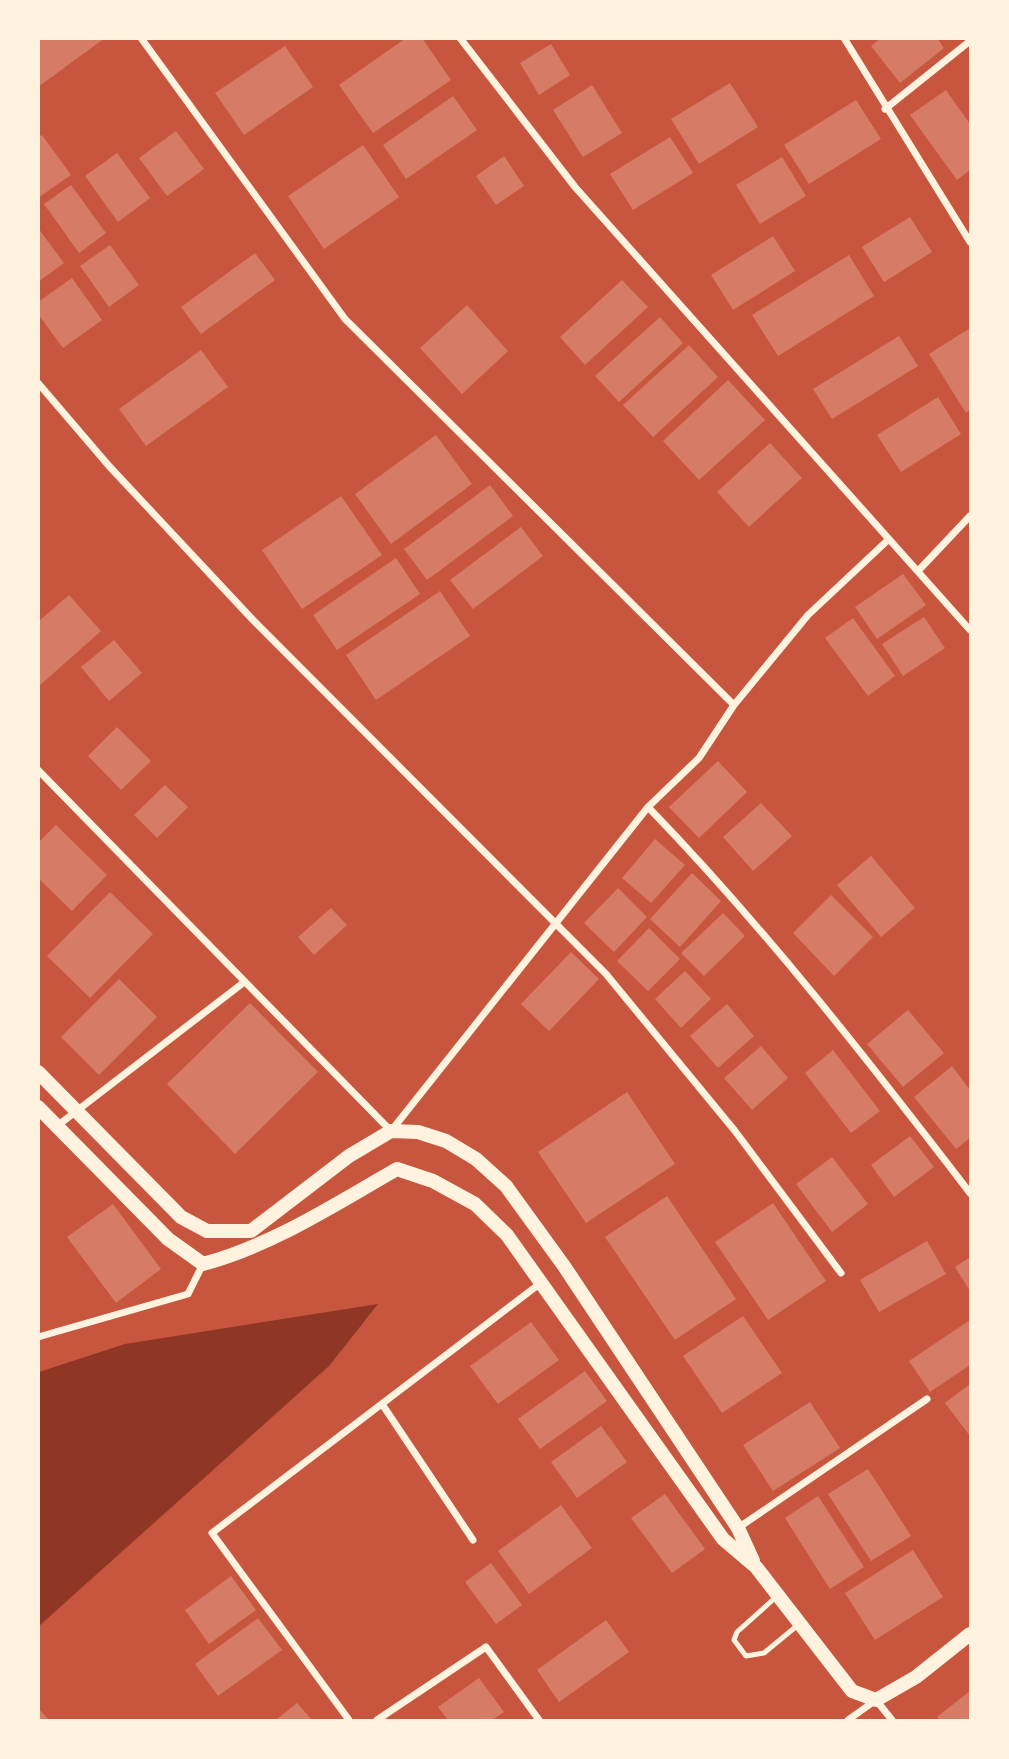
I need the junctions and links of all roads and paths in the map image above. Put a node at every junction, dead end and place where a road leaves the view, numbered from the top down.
1 (141, 38) edge
2 (460, 38) edge
3 (844, 38) edge
4 (971, 41) edge
5 (885, 109) junction
6 (971, 242) edge
7 (38, 383) edge
8 (971, 516) edge
9 (889, 539) junction
10 (918, 570) junction
11 (971, 631) edge
12 (734, 705) junction
13 (38, 770) edge
14 (648, 807) junction
15 (554, 925) junction
16 (243, 983) junction
17 (38, 1072) edge
18 (38, 1107) edge
19 (76, 1110) junction
20 (57, 1126) junction
21 (391, 1131) junction
22 (971, 1193) edge
23 (203, 1264) junction
24 (841, 1273) dead end
25 (543, 1282) junction
26 (38, 1337) edge
27 (927, 1399) dead end
28 (382, 1404) junction
29 (738, 1528) junction
30 (472, 1540) dead end
31 (756, 1567) junction
32 (779, 1595) junction
33 (801, 1623) junction
34 (971, 1634) edge
35 (876, 1700) junction
36 (349, 1720) edge
37 (377, 1720) edge
38 (539, 1720) edge
39 (848, 1720) edge
40 (892, 1720) edge

1 - 12 street
2 - 9 street
3 - 5 street
4 - 5 street
5 - 6 street
7 - 15 street
8 - 10 street
9 - 10 street
9 - 12 street
10 - 11 street
12 - 14 street
13 - 16 street
14 - 15 street
14 - 22 street
15 - 21 street
15 - 24 street
16 - 19 street
16 - 21 street
17 - 19 main road
18 - 20 main road
19 - 20 street
19 - 21 main road
20 - 23 main road
21 - 29 main road
23 - 25 main road
23 - 26 street
25 - 28 street
25 - 31 main road
27 - 29 street
28 - 30 street
28 - 36 street
29 - 31 main road
31 - 32 main road
32 - 33 main road
32 - 33 lane
33 - 35 main road
34 - 35 main road
35 - 39 street
35 - 40 street
37 - 38 street

